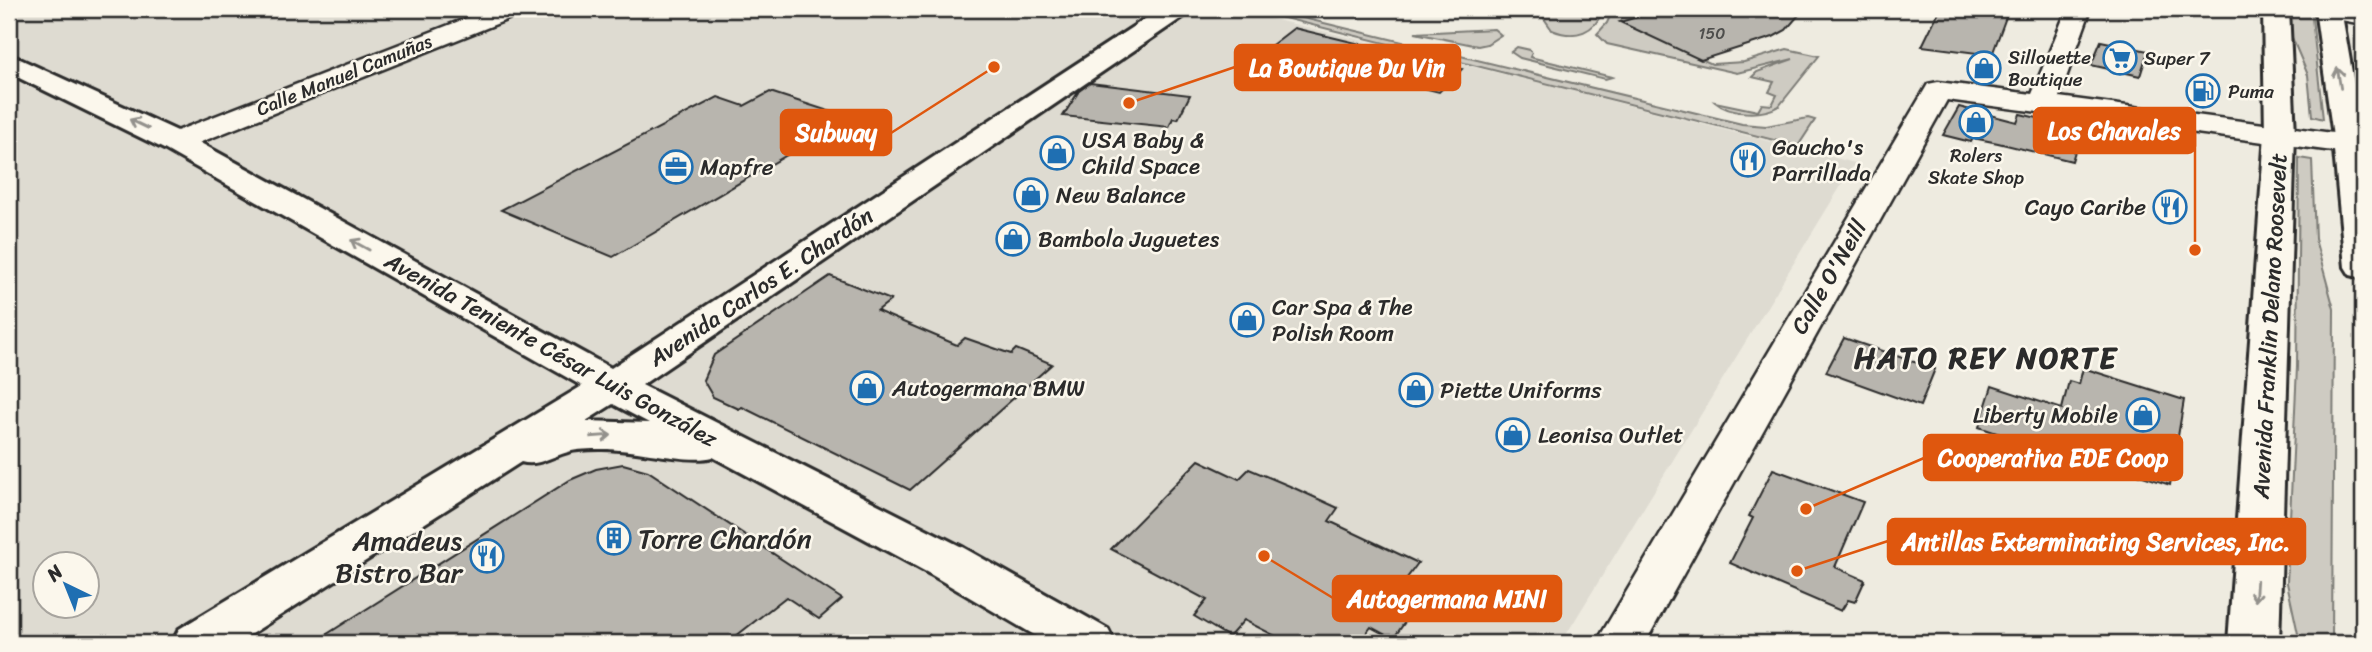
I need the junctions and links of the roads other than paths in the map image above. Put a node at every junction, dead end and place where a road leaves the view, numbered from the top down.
1 (512, 9) edge
2 (1177, 9) edge
3 (2078, 9) edge
4 (2276, 9) edge
5 (2328, 10) edge
6 (2363, 18) edge
7 (9, 62) edge
8 (2043, 102) junction
9 (2280, 134) junction
10 (175, 142) junction
11 (2356, 144) edge
12 (2363, 253) edge
13 (612, 386) junction
14 (749, 458) junction
15 (488, 463) junction
16 (197, 643) edge
17 (1090, 643) edge
18 (1620, 643) edge
19 (2253, 643) edge

1 - 10 street, Calle Manuel Camuñas
2 - 13 street, Avenida Carlos E. Chardón
3 - 8 street
4 - 9 street, Avenida Franklin Delano Roosevelt
5 - 6 street
11 -> 5 street
10 -> 7 street, Avenida Teniente César Luis González
8 - 9 street
8 - 18 street, Calle O'Neill
9 - 11 street
9 -> 19 street, Avenida Franklin Delano Roosevelt
13 -> 10 street, Avenida Teniente César Luis González
11 - 12 street
13 - 14 street, Avenida Teniente César Luis González
13 - 15 street, Avenida Carlos E. Chardón
15 -> 14 street
14 - 17 street, Avenida Teniente César Luis González
15 - 16 street, Avenida Carlos E. Chardón

